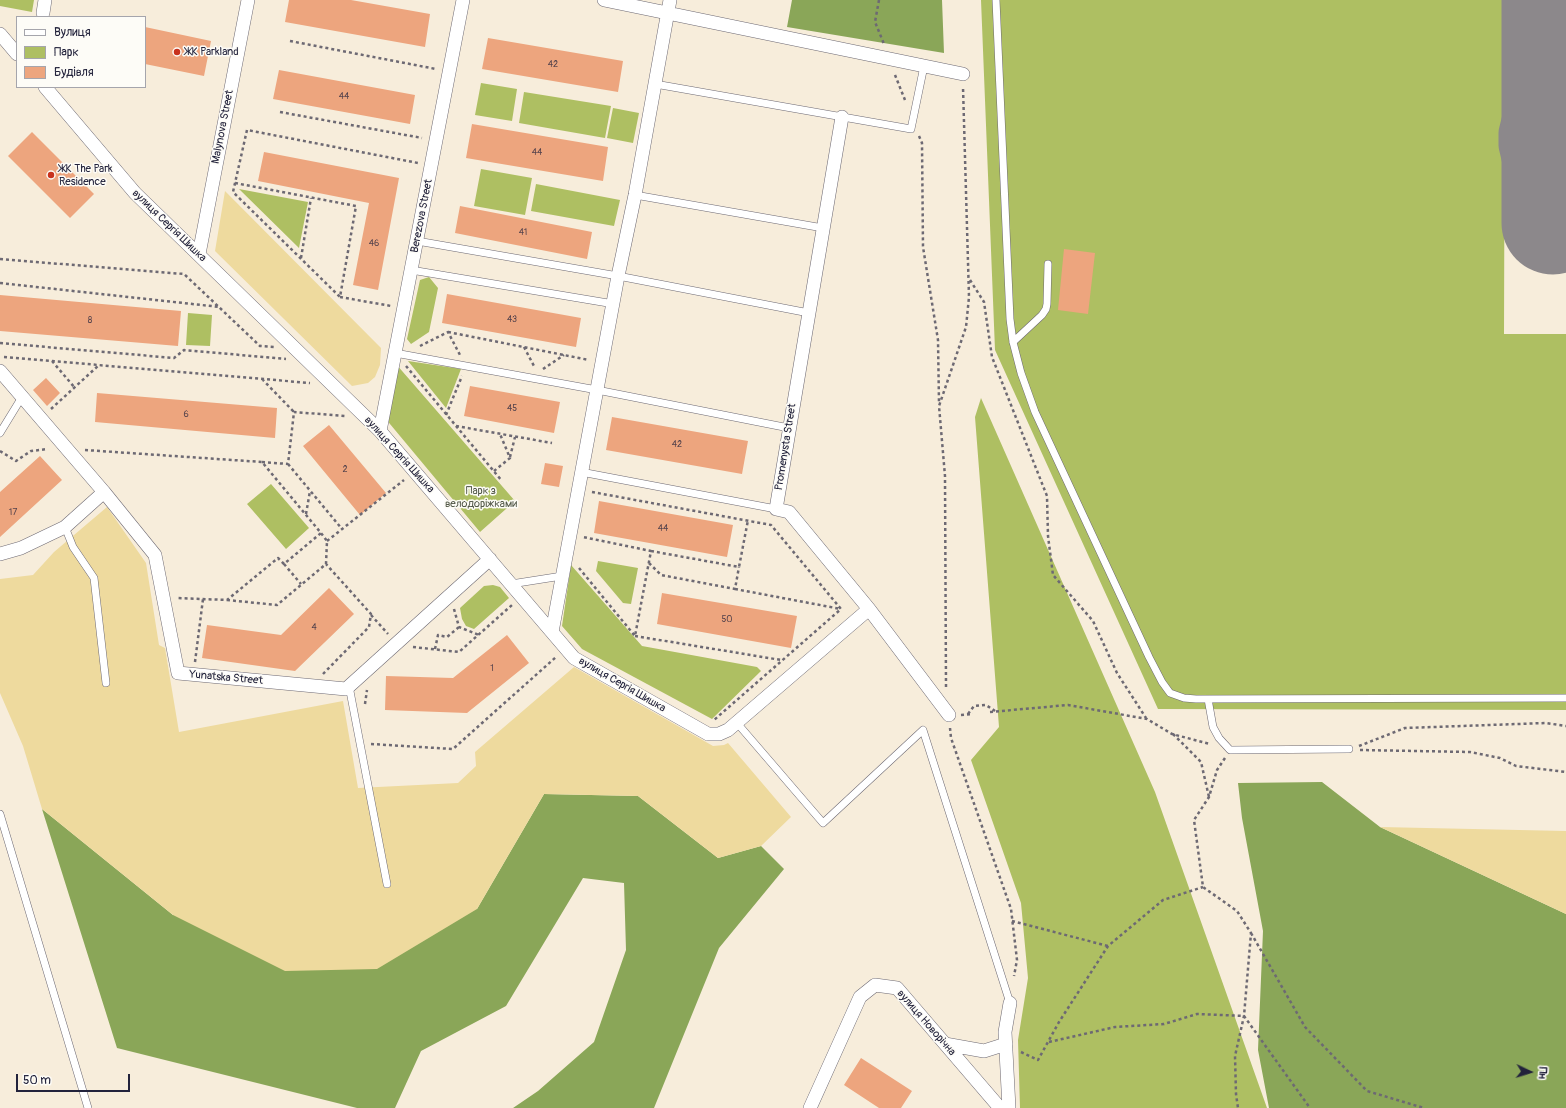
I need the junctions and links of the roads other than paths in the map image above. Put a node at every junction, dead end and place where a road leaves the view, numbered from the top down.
1 (248, 0) edge
2 (463, 0) edge
3 (604, 0) edge
4 (996, 0) edge
5 (668, 6) edge
6 (0, 34) edge
7 (16, 53) edge
8 (924, 66) junction
9 (963, 74) road end
10 (655, 84) junction
11 (46, 88) edge
12 (842, 117) junction
13 (635, 195) junction
14 (823, 228) junction
15 (417, 241) junction
16 (199, 254) junction
17 (1048, 264) dead end
18 (411, 270) junction
19 (618, 276) junction
20 (614, 304) junction
21 (809, 313) junction
22 (1013, 342) junction
23 (395, 353) junction
24 (0, 371) edge
25 (597, 390) junction
26 (22, 397) junction
27 (789, 428) junction
28 (380, 431) junction
29 (0, 433) edge
30 (581, 472) junction
31 (104, 492) junction
32 (776, 509) junction
33 (65, 527) junction
34 (0, 554) edge
35 (490, 559) junction
36 (562, 576) junction
37 (511, 584) junction
38 (869, 608) junction
39 (552, 632) junction
40 (106, 683) dead end
41 (349, 686) junction
42 (1566, 698) edge
43 (1208, 699) junction
44 (949, 715) road end
45 (737, 723) junction
46 (1349, 749) road end
47 (0, 814) edge
48 (387, 884) dead end
49 (1010, 1003) joint
50 (1006, 1038) junction
51 (945, 1044) junction
52 (88, 1108) edge
53 (810, 1108) edge
54 (1000, 1108) edge
55 (1009, 1108) edge

1 - 16 street, Malynova Street
2 - 15 street, Berezova Street
3 - 5 street
4 - 22 lane
5 - 8 street
5 - 10 street
6 - 7 street
8 - 9 street
8 - 12 lane
10 - 12 lane
10 - 13 street
11 - 16 street, вулиця Сергія Шишка
12 - 14 street, Promenysta Street
13 - 14 lane
13 - 19 street
14 - 21 street, Promenysta Street
15 - 18 street, Berezova Street
15 - 19 lane
16 - 28 street, вулиця Сергія Шишка
17 - 22 lane
18 - 20 lane
18 - 23 street, Berezova Street
19 - 20 street
19 - 21 lane
20 - 25 street
21 - 27 street, Promenysta Street
22 - 43 lane
23 - 25 lane
23 - 28 street, Berezova Street
24 - 26 street, Yunatska Street
25 - 27 lane
25 - 30 street
26 - 29 lane
26 - 31 street, Yunatska Street
27 - 32 street, Promenysta Street
28 - 35 street, вулиця Сергія Шишка
30 - 32 lane
30 - 36 street
31 - 33 street
31 - 41 street, Yunatska Street
32 - 38 street
33 - 34 street
33 - 40 lane
35 - 37 street, вулиця Сергія Шишка
35 - 41 street
36 - 37 lane
36 - 39 street
37 - 39 street, вулиця Сергія Шишка
38 - 44 street
38 - 45 street, вулиця Сергія Шишка
39 - 45 street, вулиця Сергія Шишка
41 - 48 lane
42 - 43 lane
43 - 46 lane
45 - 49 lane
47 - 52 lane
49 - 50 street
50 - 51 street
50 - 55 street
51 - 53 street, вулиця Новорічна
51 - 54 street, вулиця Новорічна

